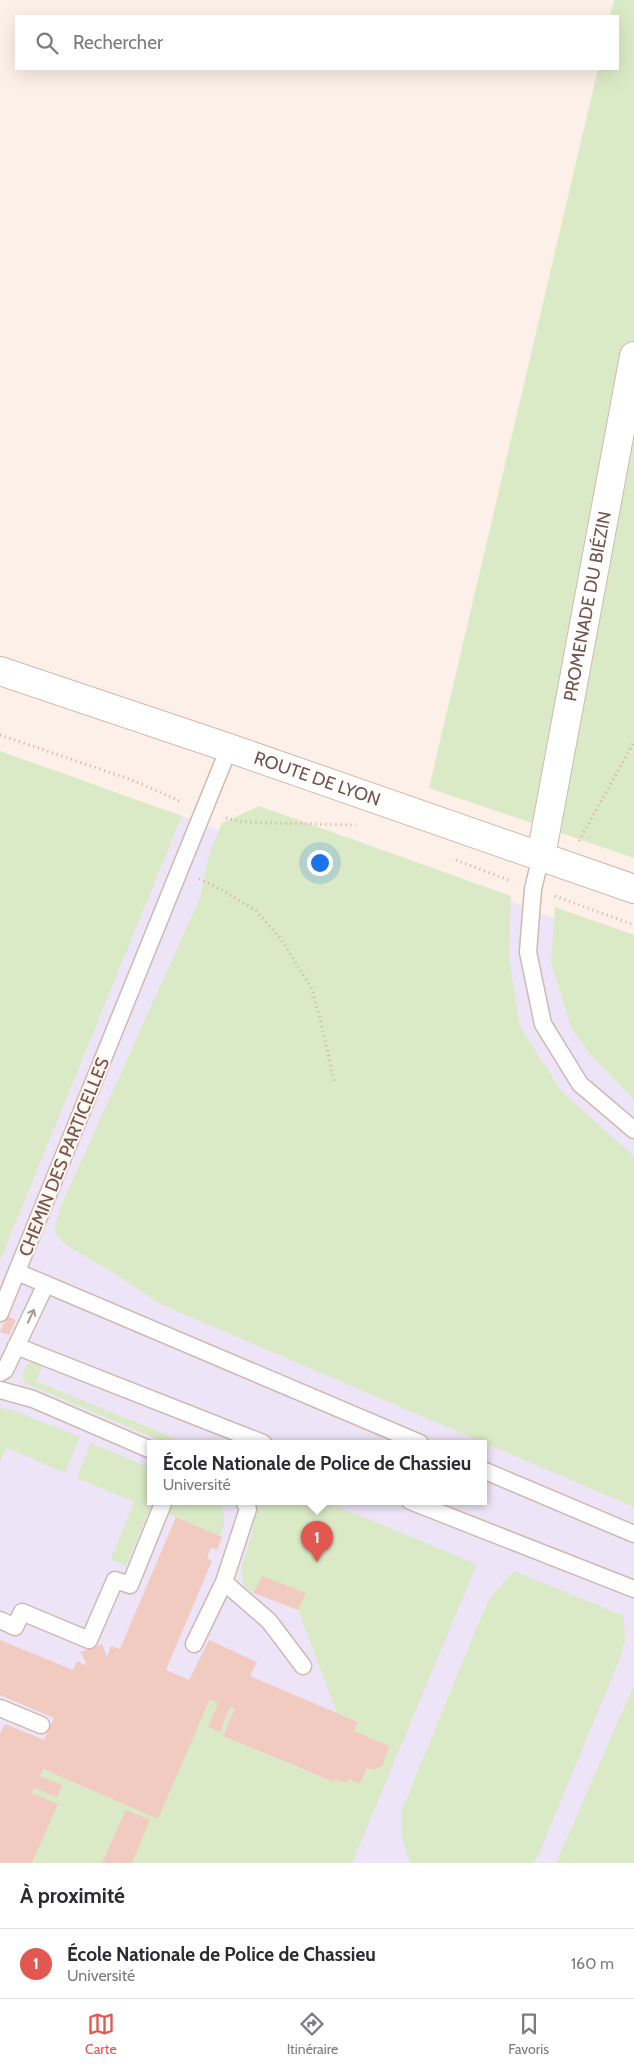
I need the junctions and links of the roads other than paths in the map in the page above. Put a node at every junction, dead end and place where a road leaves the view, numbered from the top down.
1 (634, 356) edge
2 (0, 671) edge
3 (229, 748) junction
4 (541, 856) junction
5 (634, 889) edge
6 (634, 1130) edge
7 (17, 1272) junction
8 (46, 1284) junction
9 (0, 1313) edge
10 (16, 1346) junction
11 (0, 1373) edge
12 (0, 1390) edge
13 (255, 1440) edge
14 (413, 1440) edge
15 (147, 1448) edge
16 (487, 1472) edge
17 (162, 1505) edge
18 (246, 1505) edge
19 (420, 1505) edge
20 (634, 1534) edge
21 (224, 1582) junction
22 (634, 1588) edge
23 (0, 1620) edge
24 (194, 1644) dead end
25 (303, 1666) dead end
26 (0, 1708) edge
27 (42, 1724) dead end

1 - 4 main road, PROMENADE DU BIÉZIN
2 - 3 main road, ROUTE DE LYON
3 - 4 main road, ROUTE DE LYON
3 - 7 lane, CHEMIN DES PARTICELLES
4 - 5 main road, ROUTE DE LYON
4 - 6 lane
7 - 8 lane, CHEMIN DES PARTICELLES
7 - 9 lane
10 -> 8 lane
8 - 14 lane, CHEMIN DES PARTICELLES
10 - 11 lane
10 - 13 lane
12 - 15 lane
16 - 20 lane
17 - 23 lane
18 - 21 lane
19 - 22 lane
21 - 24 lane
21 - 25 lane
26 - 27 lane

